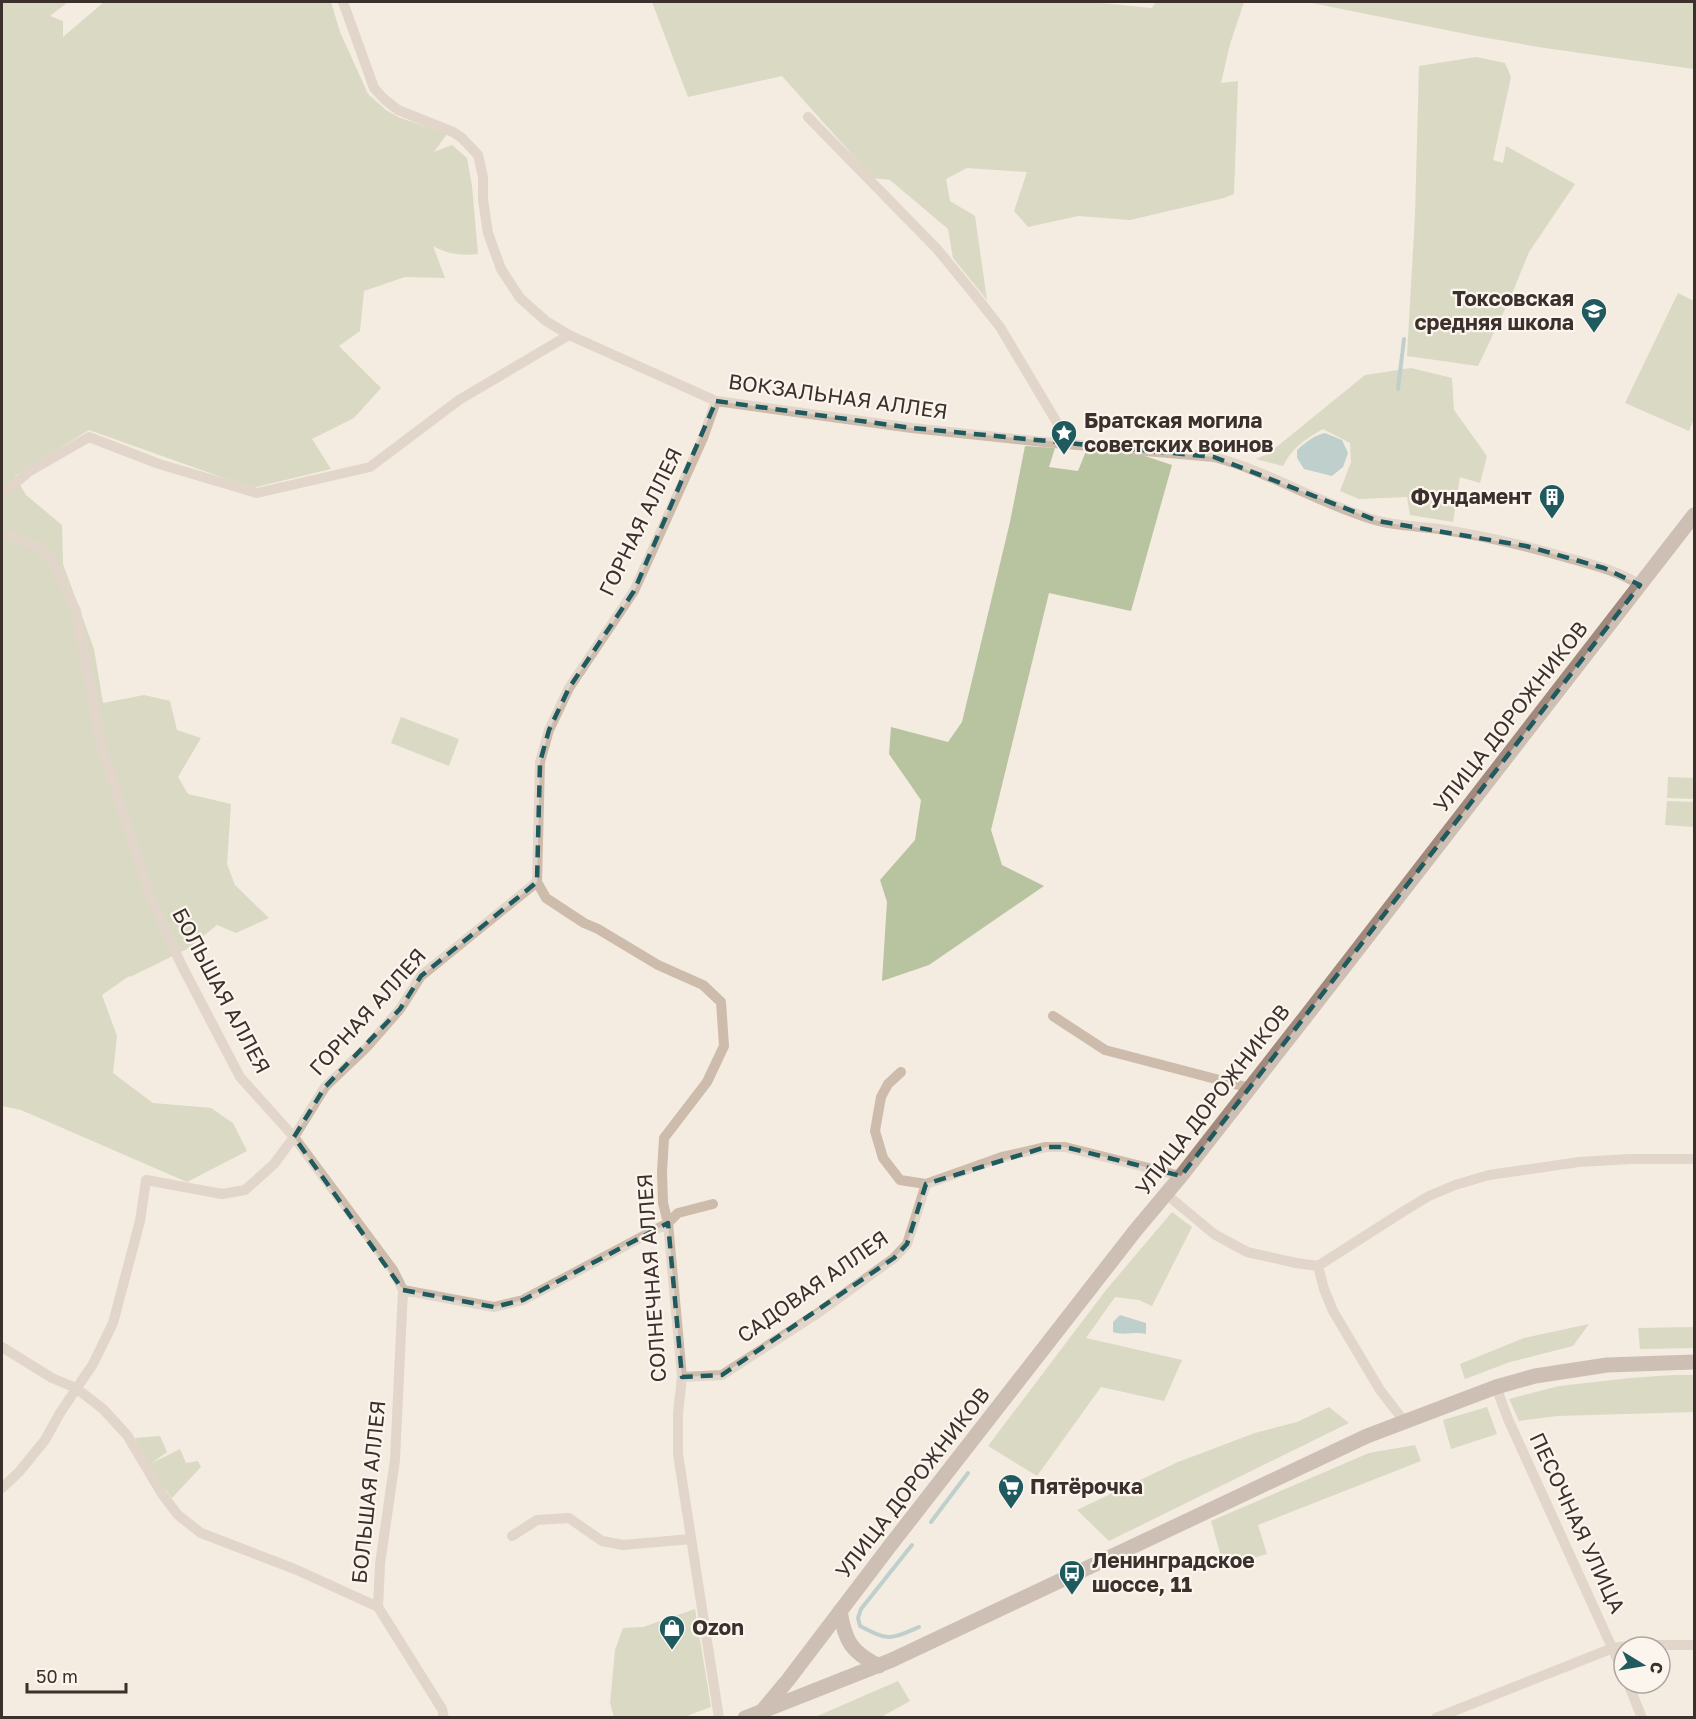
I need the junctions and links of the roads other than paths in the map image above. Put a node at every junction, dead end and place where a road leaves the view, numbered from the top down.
1 (343, 2) edge
2 (808, 117) dead end
3 (569, 335) junction
4 (716, 401) junction
5 (1075, 445) junction
6 (2, 494) edge
7 (1695, 515) edge
8 (2, 532) edge
9 (1640, 585) junction
10 (537, 882) junction
11 (1053, 1016) dead end
12 (901, 1072) dead end
13 (1250, 1088) junction
14 (294, 1137) junction
15 (1695, 1159) edge
16 (1180, 1176) junction
17 (926, 1184) junction
18 (1166, 1194) junction
19 (713, 1204) dead end
20 (668, 1224) junction
21 (1318, 1266) junction
22 (403, 1290) junction
23 (2, 1347) edge
24 (1695, 1362) edge
25 (682, 1377) junction
26 (1496, 1387) junction
27 (76, 1388) junction
28 (1404, 1421) junction
29 (2, 1488) edge
30 (512, 1536) dead end
31 (691, 1539) junction
32 (378, 1607) junction
33 (840, 1611) junction
34 (1672, 1645) edge
35 (1695, 1645) edge
36 (1612, 1646) edge
37 (1612, 1648) edge
38 (879, 1666) junction
39 (1633, 1695) edge
40 (763, 1710) junction
41 (444, 1718) edge
42 (719, 1718) edge
43 (745, 1718) edge
44 (1437, 1718) edge
45 (1642, 1718) edge

1 - 3 street, ВОКЗАЛЬНАЯ АЛЛЕЯ
2 - 5 street
3 - 4 street, ВОКЗАЛЬНАЯ АЛЛЕЯ
3 - 6 street
4 - 5 street, ВОКЗАЛЬНАЯ АЛЛЕЯ
4 - 10 street, ГОРНАЯ АЛЛЕЯ
5 - 9 street, ВОКЗАЛЬНАЯ АЛЛЕЯ
7 - 9 main road, УЛИЦА ДОРОЖНИКОВ
8 - 14 street, БОЛЬШАЯ АЛЛЕЯ
9 - 13 main road, УЛИЦА ДОРОЖНИКОВ
10 - 14 street, ГОРНАЯ АЛЛЕЯ
10 - 20 street, СОЛНЕЧНАЯ АЛЛЕЯ
11 - 13 street
12 - 17 street
13 - 16 main road, УЛИЦА ДОРОЖНИКОВ
14 - 22 street, БОЛЬШАЯ АЛЛЕЯ
14 - 27 street, ГОРНАЯ АЛЛЕЯ
15 - 21 street
16 - 17 street
16 - 18 main road, УЛИЦА ДОРОЖНИКОВ
17 - 25 street, САДОВАЯ АЛЛЕЯ
18 - 21 street
18 - 33 main road, УЛИЦА ДОРОЖНИКОВ
19 - 20 street
20 - 22 street
20 - 25 street, СОЛНЕЧНАЯ АЛЛЕЯ
21 - 28 street
22 - 32 street, БОЛЬШАЯ АЛЛЕЯ
23 - 27 street
24 - 26 main road
25 - 31 street, СОЛНЕЧНАЯ АЛЛЕЯ
26 - 28 main road
26 - 36 street, ПЕСОЧНАЯ УЛИЦА
27 - 29 street, ГОРНАЯ АЛЛЕЯ
27 - 32 street
28 - 38 main road
30 - 31 street
31 - 42 street, СОЛНЕЧНАЯ АЛЛЕЯ
32 - 41 street
33 - 38 main road
33 - 40 main road, УЛИЦА ДОРОЖНИКОВ
34 - 35 street
37 - 44 street
38 - 40 main road
39 - 45 street
40 - 43 main road

